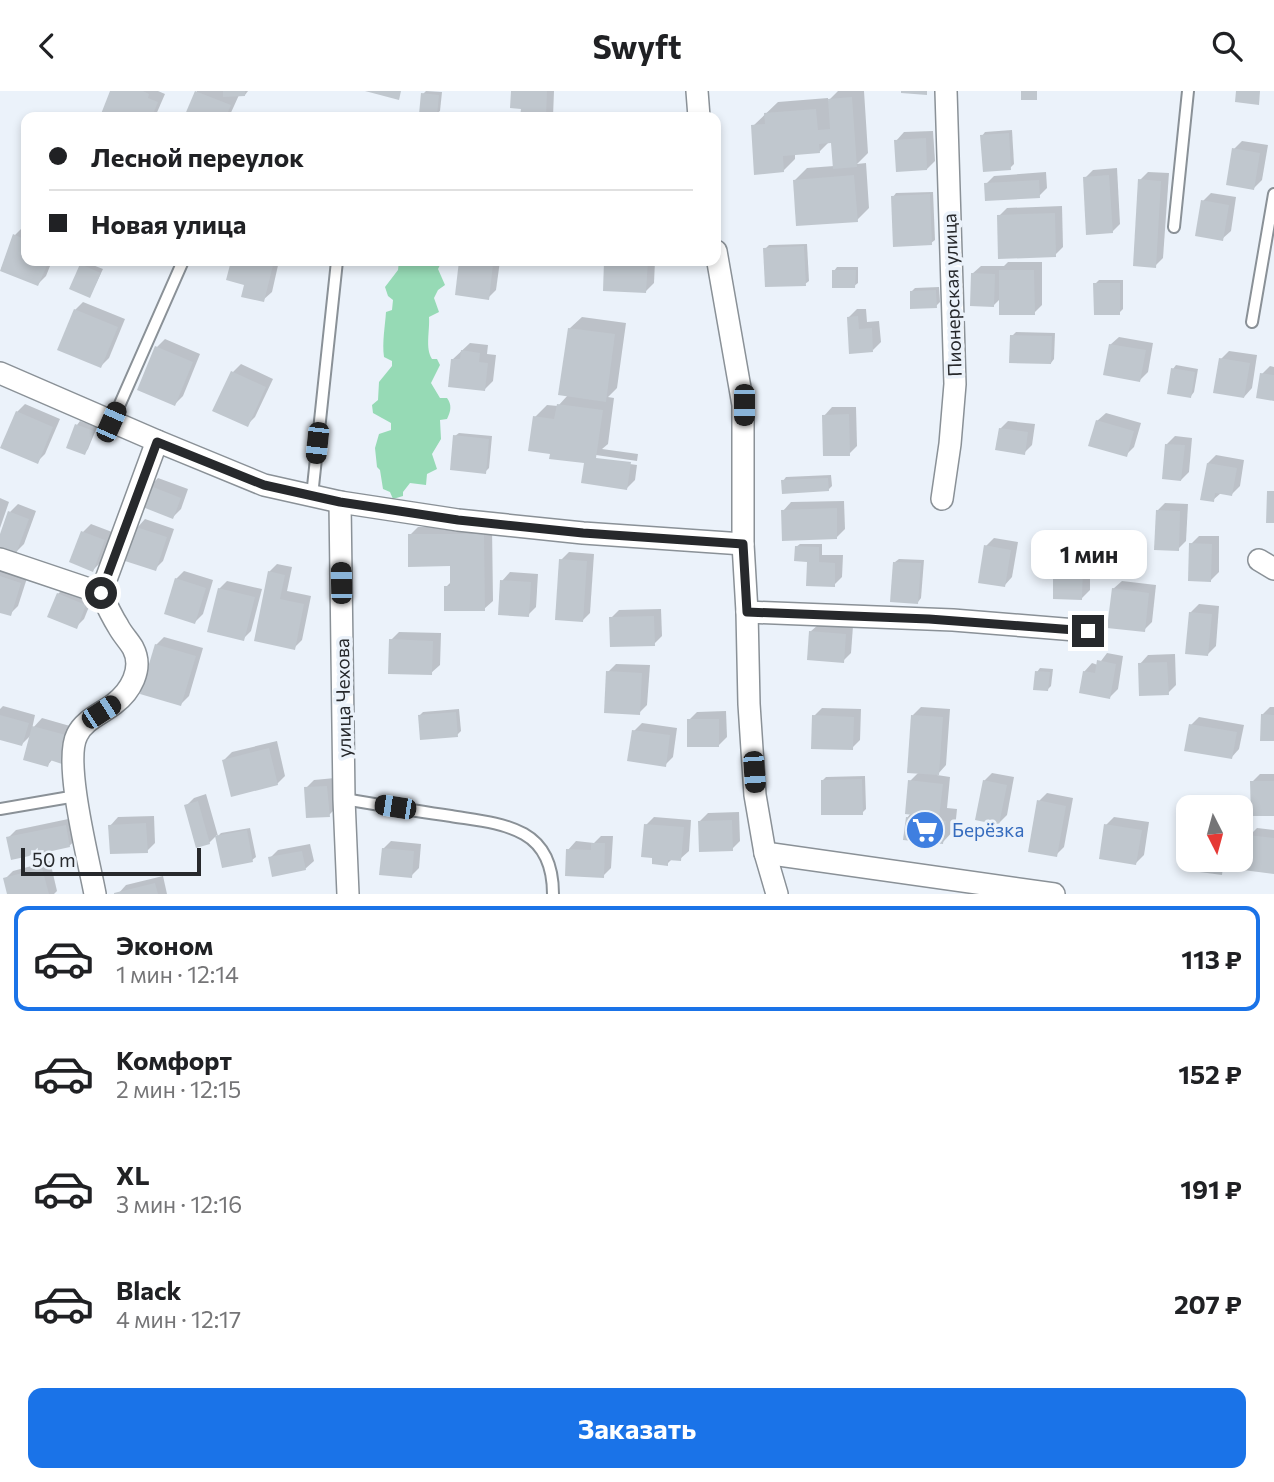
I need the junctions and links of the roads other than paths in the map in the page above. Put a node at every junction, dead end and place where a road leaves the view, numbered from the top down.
1 (696, 91) edge
2 (946, 91) edge
3 (1188, 91) edge
4 (698, 112) edge
5 (1274, 194) edge
6 (1174, 227) dead end
7 (181, 266) edge
8 (336, 266) edge
9 (719, 266) edge
10 (1252, 322) dead end
11 (0, 373) edge
12 (111, 422) junction
13 (157, 442) junction
14 (312, 496) junction
15 (942, 499) dead end
16 (340, 502) junction
17 (743, 544) junction
18 (0, 559) edge
19 (101, 593) junction
20 (747, 612) junction
21 (1088, 631) dead end
22 (75, 796) junction
23 (344, 799) junction
24 (0, 809) edge
25 (765, 853) junction
26 (95, 894) edge
27 (348, 894) edge
28 (553, 894) edge
29 (777, 894) edge
30 (1054, 894) edge

1 - 4 street
2 - 15 street, Пионерская улица
3 - 6 lane
5 - 10 lane
7 - 12 lane
8 - 14 lane
9 - 17 street
11 - 12 street
12 - 13 street
13 - 14 street
13 - 19 street
14 - 16 street
16 - 17 street
16 - 23 street, улица Чехова
17 - 20 street
18 - 19 street
19 - 22 street
20 - 21 street
20 - 25 street
22 - 24 lane
22 - 26 street
23 - 27 street, улица Чехова
23 - 28 lane
25 - 29 street
25 - 30 street

